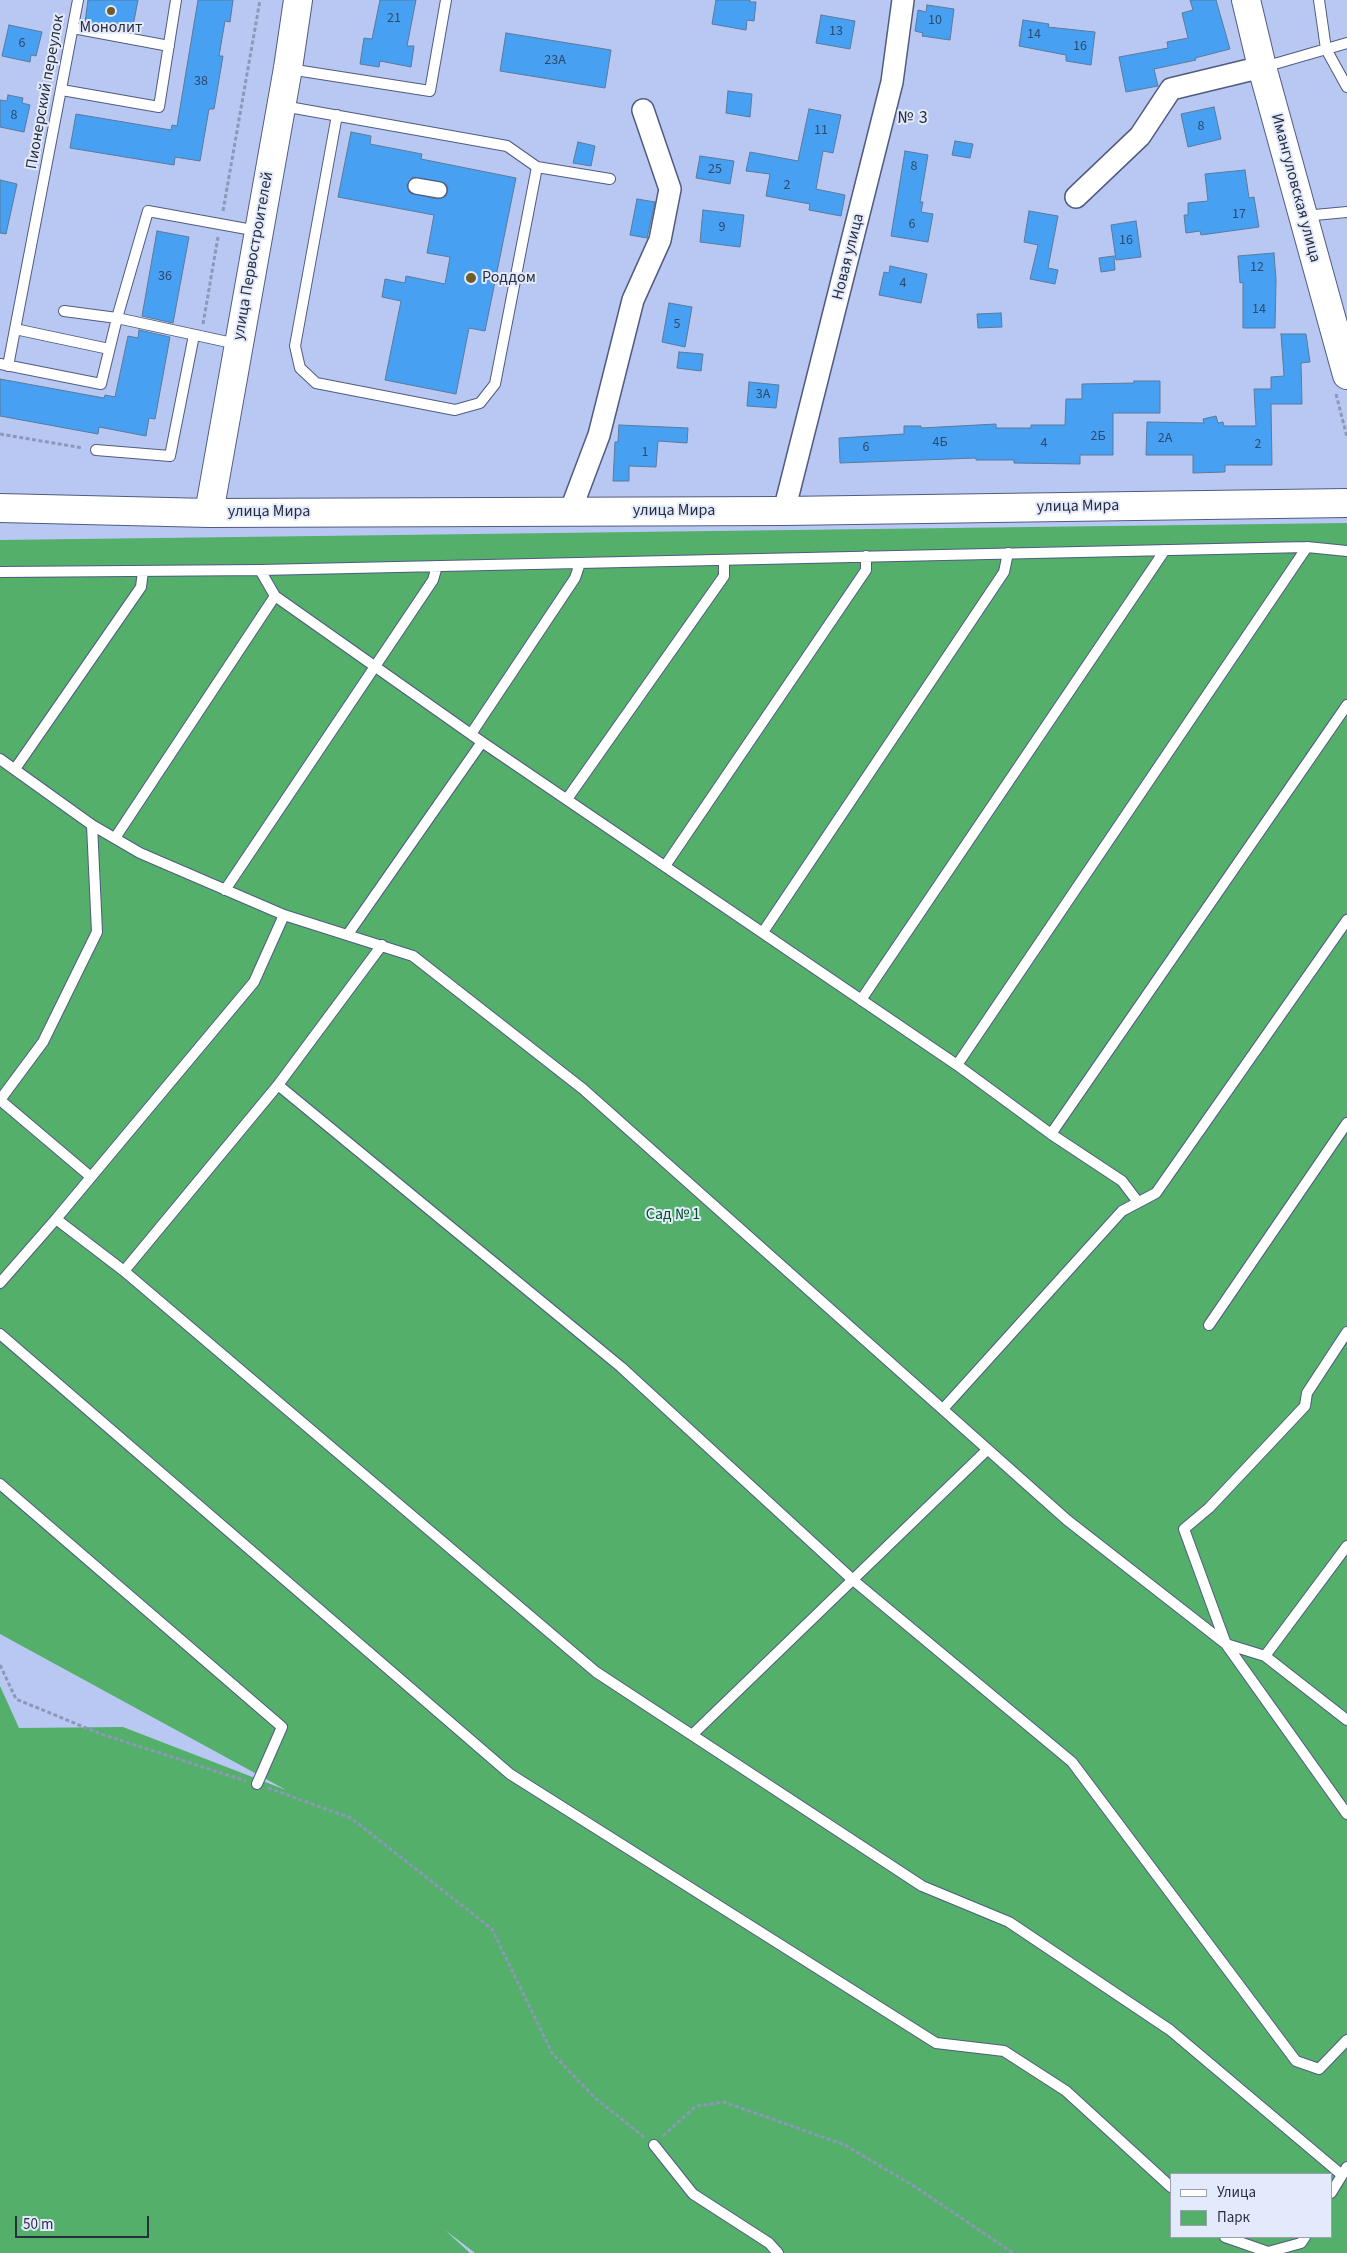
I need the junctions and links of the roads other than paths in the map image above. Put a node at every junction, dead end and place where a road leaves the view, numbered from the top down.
1 (78, 0) edge
2 (176, 0) edge
3 (298, 0) edge
4 (446, 0) edge
5 (902, 0) edge
6 (1246, 0) edge
7 (1319, 0) edge
8 (73, 28) junction
9 (1347, 43) edge
10 (169, 46) junction
11 (1326, 49) junction
12 (1262, 67) junction
13 (288, 68) junction
14 (1347, 87) edge
15 (62, 90) junction
16 (280, 105) junction
17 (643, 110) dead end
18 (337, 115) junction
19 (537, 167) junction
20 (610, 180) dead end
21 (416, 186) dead end
22 (439, 190) dead end
23 (1076, 197) dead end
24 (1347, 212) edge
25 (1303, 216) junction
26 (258, 231) junction
27 (64, 310) dead end
28 (117, 318) junction
29 (15, 329) junction
30 (198, 336) junction
31 (238, 344) junction
32 (1343, 345) edge
33 (109, 349) junction
34 (4, 365) edge
35 (1347, 375) edge
36 (96, 450) road end
37 (1347, 503) edge
38 (0, 508) edge
39 (570, 512) junction
40 (784, 512) junction
41 (209, 513) junction
42 (1307, 547) junction
43 (1165, 550) junction
44 (1347, 551) edge
45 (1008, 553) junction
46 (866, 556) junction
47 (724, 560) junction
48 (580, 563) junction
49 (437, 566) junction
50 (260, 570) junction
51 (143, 571) junction
52 (0, 572) edge
53 (275, 596) junction
54 (375, 666) junction
55 (1347, 706) edge
56 (471, 734) junction
57 (482, 742) junction
58 (0, 759) edge
59 (15, 769) junction
60 (567, 800) junction
61 (92, 825) junction
62 (115, 838) junction
63 (665, 866) junction
64 (225, 890) junction
65 (284, 915) junction
66 (1347, 920) edge
67 (763, 932) junction
68 (348, 934) junction
69 (382, 945) junction
70 (861, 1000) junction
71 (957, 1065) junction
72 (278, 1085) junction
73 (0, 1100) edge
74 (1347, 1123) edge
75 (1051, 1134) junction
76 (91, 1177) junction
77 (1138, 1202) junction
78 (56, 1220) junction
79 (124, 1270) junction
80 (0, 1282) edge
81 (1209, 1324) dead end
82 (1347, 1332) edge
83 (0, 1334) edge
84 (943, 1409) junction
85 (986, 1450) junction
86 (0, 1484) edge
87 (1347, 1546) edge
88 (853, 1580) junction
89 (1226, 1644) junction
90 (1265, 1656) junction
91 (1347, 1720) edge
92 (692, 1735) junction
93 (257, 1784) road end
94 (1347, 1814) edge
95 (1347, 2040) edge
96 (654, 2145) road end
97 (1344, 2171) edge
98 (1170, 2186) edge
99 (1332, 2191) edge
100 (1228, 2238) edge
101 (1304, 2238) edge
102 (778, 2253) edge

1 - 8 lane, Пионерский переулок
2 - 10 lane
3 - 13 main road, улица Первостроителей
4 - 13 lane
5 - 40 street, Новая улица
6 - 12 main road, Имангуловская улица
7 - 11 lane
8 - 10 lane
8 - 15 lane, Пионерский переулок
9 - 11 lane
10 - 15 lane
11 - 12 lane
11 - 14 lane
12 - 23 street
12 - 25 main road, Имангуловская улица
13 - 16 main road, улица Первостроителей
15 - 29 lane, Пионерский переулок
16 - 18 lane
16 - 26 main road, улица Первостроителей
17 - 39 street
18 - 19 lane
18 - 19 lane
19 - 20 lane
21 - 22 street
24 - 25 lane
25 - 32 main road, Имангуловская улица
26 - 28 lane
26 - 31 main road, улица Первостроителей
27 - 28 lane
28 - 30 lane
28 - 33 lane
29 - 33 lane
29 - 34 lane, Пионерский переулок
30 - 31 lane
30 - 36 lane
31 - 41 main road, улица Первостроителей
32 - 35 main road, Имангуловская улица
33 - 34 lane
37 - 40 main road, улица Мира
38 - 41 main road, улица Мира
39 - 40 main road, улица Мира
39 - 41 main road, улица Мира
42 - 43 lane
42 - 44 lane
42 - 71 lane
43 - 45 lane
43 - 70 lane
45 - 46 lane
45 - 67 lane
46 - 47 lane
46 - 63 lane
47 - 48 lane
47 - 60 lane
48 - 49 lane
48 - 56 lane
49 - 50 lane
49 - 54 lane
50 - 51 lane
50 - 53 lane
51 - 52 lane
51 - 59 lane
53 - 54 lane
53 - 62 lane
54 - 56 lane
54 - 64 lane
55 - 75 lane
56 - 57 lane
57 - 60 lane
57 - 68 lane
58 - 59 lane
59 - 61 lane
60 - 63 lane
61 - 62 lane
61 - 73 lane
62 - 64 lane
63 - 67 lane
64 - 65 lane
65 - 68 lane
65 - 76 lane
66 - 77 lane
67 - 70 lane
68 - 69 lane
69 - 72 lane
69 - 84 lane
70 - 71 lane
71 - 75 lane
72 - 79 lane
72 - 88 lane
73 - 76 lane
74 - 81 lane
75 - 77 lane
76 - 78 lane
77 - 84 lane
78 - 79 lane
78 - 80 lane
79 - 92 lane
82 - 89 lane
83 - 98 lane
84 - 85 lane
85 - 88 lane
85 - 89 lane
86 - 93 lane
87 - 90 lane
88 - 92 lane
88 - 95 lane
89 - 90 lane
89 - 94 lane
90 - 91 lane
92 - 97 lane
96 - 102 lane
97 - 99 lane
100 - 101 lane

